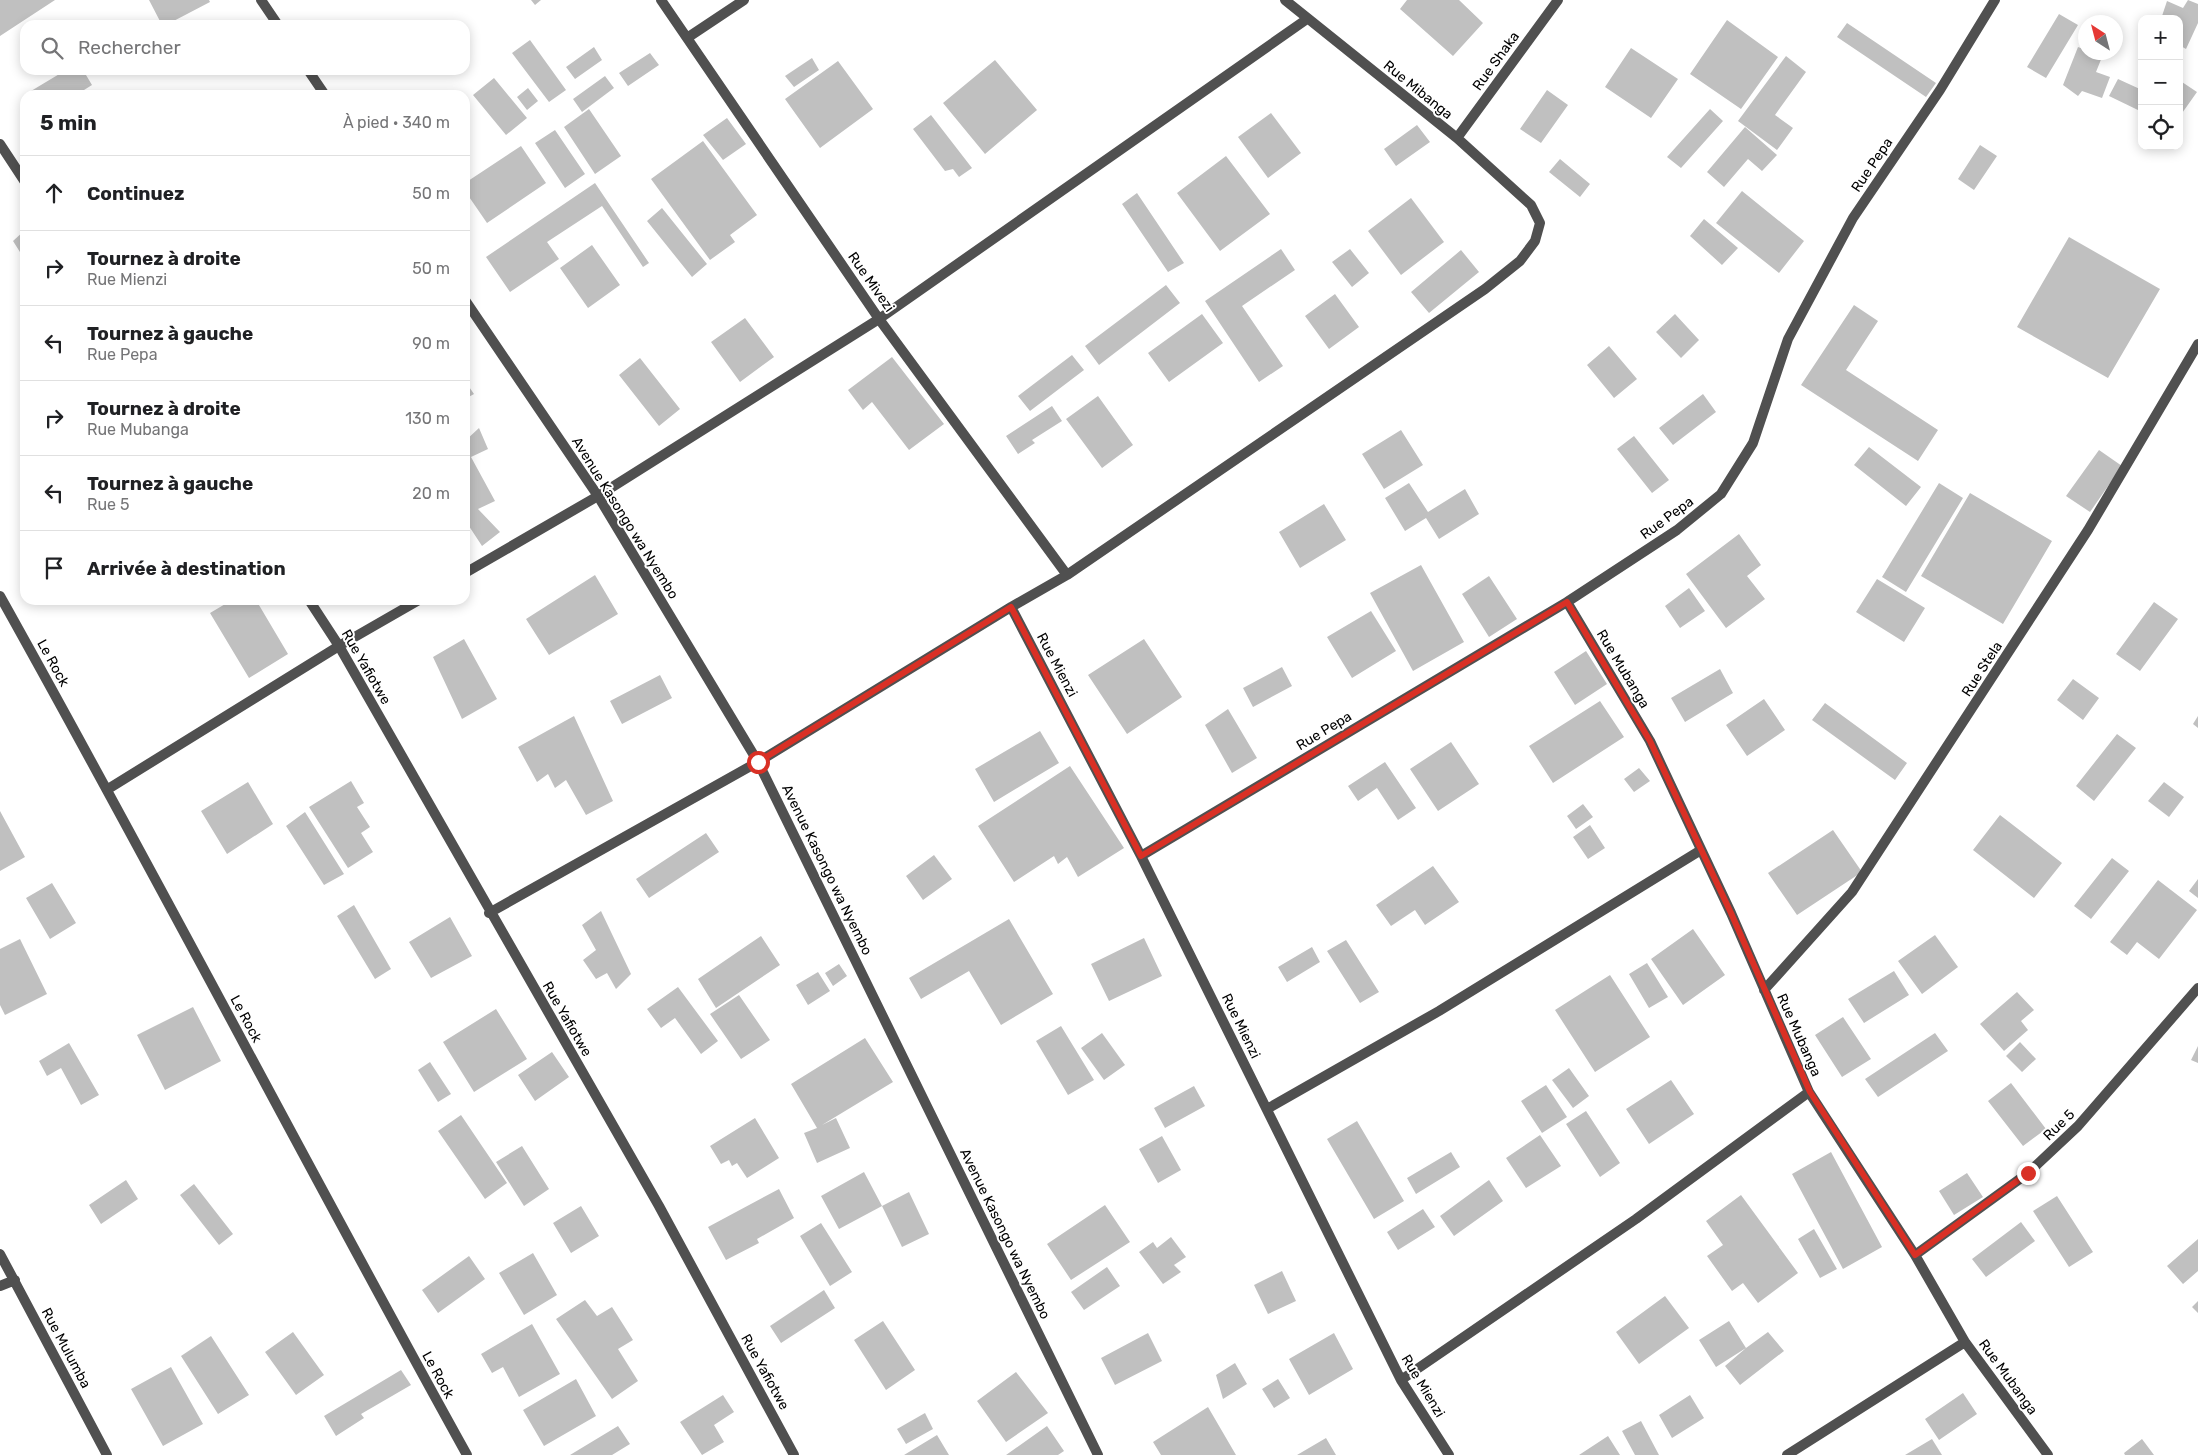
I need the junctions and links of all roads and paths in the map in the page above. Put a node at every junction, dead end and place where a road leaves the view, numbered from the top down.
1 (261, 0) edge
2 (661, 0) edge
3 (744, 0) edge
4 (1285, 0) edge
5 (1558, 0) edge
6 (1994, 0) edge
7 (1307, 19) junction
8 (275, 20) edge
9 (687, 38) junction
10 (311, 75) edge
11 (322, 90) edge
12 (1457, 138) junction
13 (0, 144) edge
14 (20, 174) edge
15 (470, 307) edge
16 (880, 319) junction
17 (2198, 344) edge
18 (598, 496) junction
19 (470, 570) edge
20 (1067, 575) junction
21 (0, 596) edge
22 (1567, 602) junction
23 (313, 605) edge
24 (410, 605) edge
25 (1011, 607) junction
26 (338, 646) junction
27 (758, 762) junction
28 (108, 789) junction
29 (1701, 850) junction
30 (1141, 856) junction
31 (489, 913) junction
32 (2198, 988) edge
33 (1764, 990) junction
34 (1810, 1092) junction
35 (1267, 1109) junction
36 (0, 1254) edge
37 (1915, 1255) junction
38 (15, 1280) junction
39 (0, 1286) edge
40 (1965, 1342) junction
41 (1402, 1380) junction
42 (107, 1455) edge
43 (467, 1455) edge
44 (794, 1455) edge
45 (1098, 1455) edge
46 (1449, 1455) edge
47 (1787, 1455) edge
48 (2048, 1455) edge

1 - 8 street
2 - 9 street, Rue Mivezi
3 - 9 street
4 - 7 street, Rue Mibanga
5 - 12 street, Rue Shaka
6 - 22 street, Rue Pepa
7 - 12 street, Rue Mibanga
7 - 16 street
9 - 16 street, Rue Mivezi
10 - 11 street
12 - 20 street, Rue Mibanga
13 - 14 street
15 - 18 street, Avenue Kasongo wa Nyembo
16 - 18 street
16 - 20 street, Rue Mivezi
17 - 33 street, Rue Stela
18 - 19 street
18 - 27 street, Avenue Kasongo wa Nyembo
20 - 25 street
21 - 28 street, Le Rock
22 - 29 street, Rue Mubanga
22 - 30 street, Rue Pepa
23 - 26 street, Rue Yafiotwe
24 - 26 street
25 - 27 street
25 - 30 street, Rue Mienzi
26 - 28 street
26 - 31 street, Rue Yafiotwe
27 - 31 street
27 - 45 street, Avenue Kasongo wa Nyembo
28 - 43 street, Le Rock
29 - 33 street, Rue Mubanga
29 - 35 street
30 - 35 street, Rue Mienzi
31 - 44 street, Rue Yafiotwe
32 - 37 street, Rue 5
33 - 34 street, Rue Mubanga
34 - 37 street, Rue Mubanga
34 - 41 street
35 - 41 street, Rue Mienzi
36 - 38 street, Rue Mulumba
37 - 40 street, Rue Mubanga
38 - 39 street
38 - 42 street, Rue Mulumba
40 - 47 street
40 - 48 street, Rue Mubanga
41 - 46 street, Rue Mienzi

